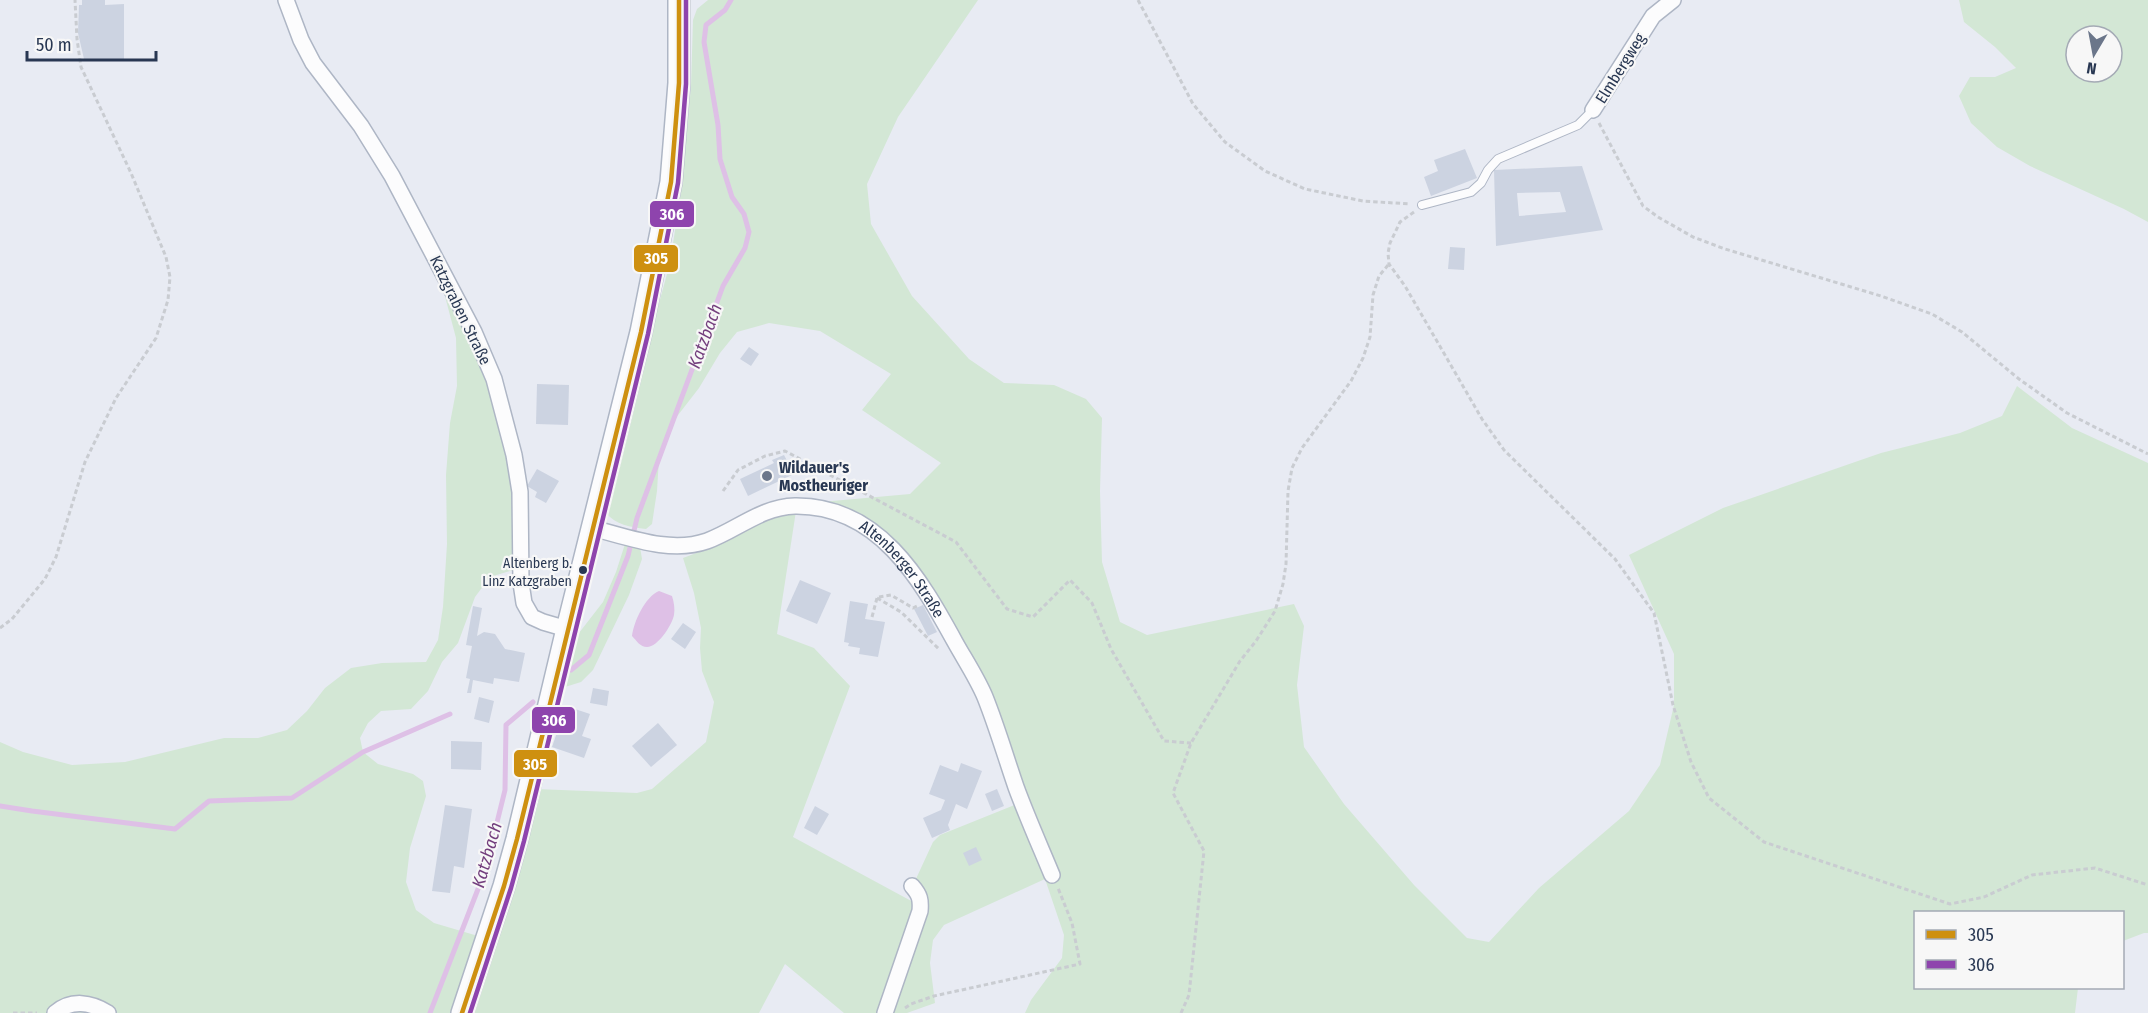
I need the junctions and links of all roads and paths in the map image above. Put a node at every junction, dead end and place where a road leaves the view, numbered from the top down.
1 (75, 0) edge
2 (286, 0) edge
3 (679, 0) edge
4 (1138, 0) edge
5 (1673, 0) edge
6 (1593, 110) junction
7 (1422, 205) junction
8 (1389, 264) junction
9 (2148, 454) edge
10 (723, 491) dead end
11 (592, 528) junction
12 (877, 598) junction
13 (913, 608) dead end
14 (872, 617) dead end
15 (0, 628) edge
16 (567, 629) junction
17 (964, 659) junction
18 (1191, 743) junction
19 (1052, 875) joint
20 (2148, 885) edge
21 (912, 886) dead end
22 (12, 1013) edge
23 (37, 1013) edge
24 (55, 1013) edge
25 (108, 1013) edge
26 (462, 1013) edge
27 (885, 1013) edge
28 (897, 1013) edge
29 (1181, 1013) edge

1 - 15 path
2 - 16 street, Katzgraben Straße
3 - 11 street
4 - 7 path
5 - 6 street, Elmbergweg
6 - 7 lane
6 - 9 path, Elmbergweg
7 - 8 path
8 - 18 path
8 - 20 path
10 - 18 path
11 - 16 street
11 - 17 street, Altenberger Straße
12 - 13 path
12 - 14 path
12 - 17 path
16 - 26 street
17 - 19 street, Altenberger Straße
18 - 29 path
19 - 28 path
21 - 27 street
22 - 23 path
24 - 25 street

